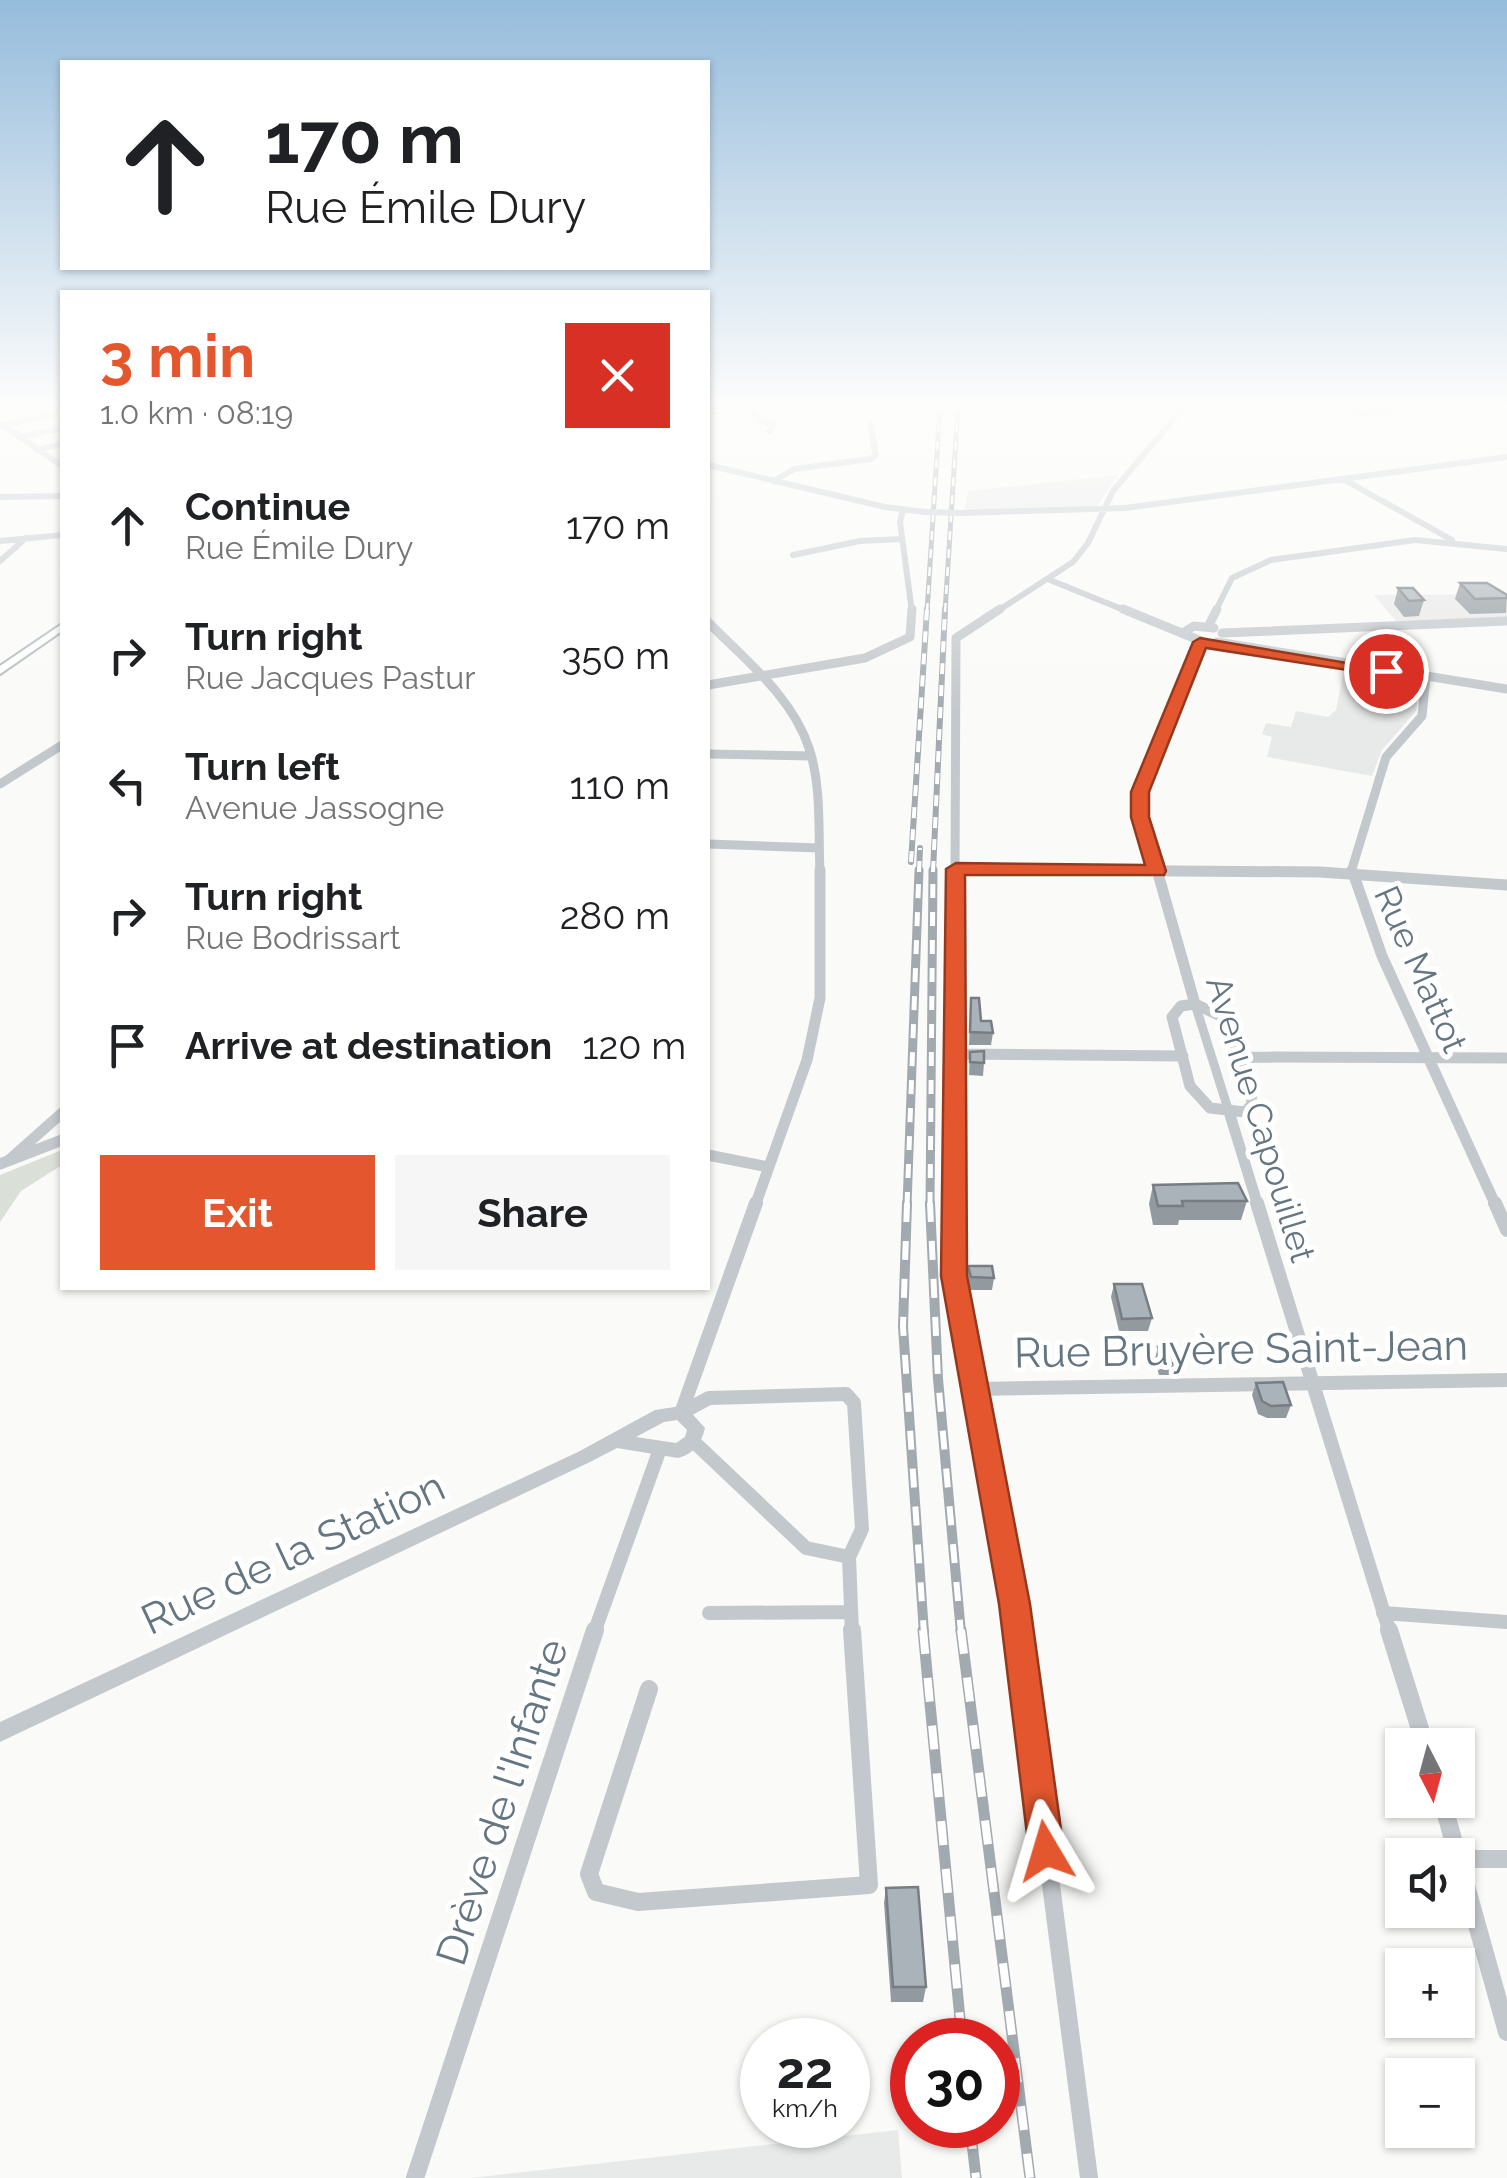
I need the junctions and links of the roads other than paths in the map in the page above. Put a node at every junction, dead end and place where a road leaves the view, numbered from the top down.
1 (897, 509) edge
2 (1112, 509) edge
3 (1396, 509) edge
4 (903, 510) junction
5 (1101, 510) junction
6 (922, 511) junction
7 (900, 522) junction
8 (60, 535) edge
9 (26, 538) junction
10 (902, 539) junction
11 (0, 541) edge
12 (1453, 541) junction
13 (1507, 546) edge
14 (793, 556) dead end
15 (0, 562) edge
16 (1050, 580) junction
17 (1507, 620) edge
18 (710, 624) edge
19 (1208, 626) junction
20 (60, 628) edge
21 (1184, 632) junction
22 (1220, 638) junction
23 (1200, 642) junction
24 (0, 672) edge
25 (762, 676) junction
26 (1426, 677) junction
27 (710, 685) edge
28 (1507, 689) edge
29 (60, 746) edge
30 (710, 754) edge
31 (811, 756) junction
32 (0, 784) edge
33 (710, 844) edge
34 (819, 848) junction
35 (956, 869) junction
36 (1157, 871) junction
37 (1350, 875) junction
38 (1507, 885) edge
39 (1195, 1004) junction
40 (956, 1054) junction
41 (1183, 1056) junction
42 (1238, 1057) junction
43 (1430, 1058) junction
44 (1507, 1058) edge
45 (60, 1114) edge
46 (1230, 1114) junction
47 (60, 1141) edge
48 (710, 1155) edge
49 (4, 1162) edge
50 (768, 1167) junction
51 (1507, 1230) edge
52 (1507, 1380) edge
53 (1310, 1384) junction
54 (977, 1389) junction
55 (681, 1414) junction
56 (654, 1421) junction
57 (618, 1441) junction
58 (693, 1441) junction
59 (660, 1448) junction
60 (848, 1557) junction
61 (851, 1612) junction
62 (709, 1613) dead end
63 (1383, 1613) junction
64 (1507, 1622) edge
65 (649, 1689) dead end
66 (1420, 1728) edge
67 (0, 1732) edge
68 (1475, 1858) edge
69 (1507, 1859) edge
70 (1475, 1911) edge
71 (1507, 2032) edge
72 (415, 2178) edge
73 (1089, 2178) edge

1 - 4 street
2 - 5 street
3 - 12 street
4 - 6 street
4 - 7 street
5 - 6 street, bridge
5 - 16 street
6 - 7 street
7 - 10 street
8 - 9 street
9 - 11 street
9 - 15 street
10 - 14 street
10 - 25 street
12 - 13 street
12 - 19 street
16 - 21 street
16 - 35 street
17 - 22 street
18 - 25 street
19 - 21 street
19 - 22 street
20 - 24 main road
21 - 23 street
22 - 23 street
22 - 26 street
23 - 36 street, Avenue Capouillet
25 - 27 street
25 - 31 street
26 - 28 street
26 - 37 street, Rue Mattot
29 - 32 street
30 - 31 street
31 - 34 street
33 - 34 street
34 - 50 street
35 - 36 street
35 - 40 street
36 - 37 street
36 - 39 street, Avenue Capouillet
37 - 38 street
37 - 43 street, Rue Mattot
39 - 41 street
39 - 42 street
39 - 46 street, Avenue Capouillet
40 - 41 street
40 - 54 street
41 - 46 street
42 - 43 street
42 - 46 street
43 - 44 street
43 - 51 street, Rue Mattot
45 - 49 street
46 - 53 street, Avenue Capouillet
47 - 49 street
48 - 50 street
50 - 55 street
52 - 53 street, Rue Bruyère Saint-Jean
53 - 54 street, Rue Bruyère Saint-Jean
53 - 63 street, Avenue Capouillet
54 - 73 street
55 - 56 street
55 - 58 street
55 - 60 street
56 - 57 street, Rue de la Station
56 - 59 street
57 - 59 street
57 - 67 street, Rue de la Station
58 - 59 street
58 - 60 street
59 - 72 street, Drève de l'Infante
60 - 61 street
61 - 62 street
61 - 65 street
63 - 64 street
63 - 66 street, Avenue Capouillet
68 - 69 street
70 - 71 street

